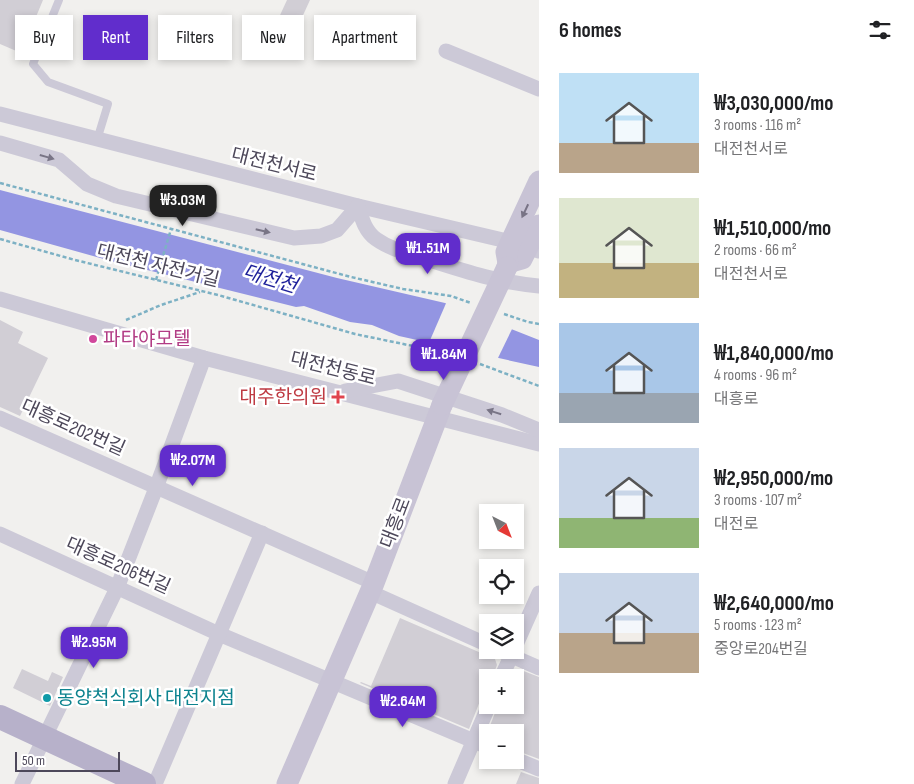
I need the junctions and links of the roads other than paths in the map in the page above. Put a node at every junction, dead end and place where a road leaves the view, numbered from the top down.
1 (59, 0) edge
2 (446, 51) dead end
3 (539, 89) edge
4 (0, 114) edge
5 (97, 140) junction
6 (0, 143) edge
7 (539, 181) edge
8 (358, 206) junction
9 (539, 226) edge
10 (526, 247) edge
11 (539, 286) edge
12 (0, 299) edge
13 (204, 358) junction
14 (341, 392) junction
15 (439, 411) junction
16 (0, 418) edge
17 (539, 430) edge
18 (539, 444) edge
19 (156, 488) junction
20 (262, 533) junction
21 (0, 534) edge
22 (117, 588) junction
23 (372, 588) junction
24 (539, 593) edge
25 (524, 623) edge
26 (219, 634) junction
27 (479, 641) edge
28 (524, 659) edge
29 (539, 668) edge
30 (331, 681) junction
31 (485, 714) edge
32 (0, 718) edge
33 (45, 737) junction
34 (473, 741) junction
35 (479, 743) edge
36 (524, 763) edge
37 (539, 769) edge
38 (22, 784) edge
39 (144, 784) edge
40 (155, 784) edge
41 (287, 784) edge
42 (455, 784) edge

1 - 5 lane
2 - 3 street
4 - 5 street, 대전천서로
5 - 8 street, 대전천서로
6 -> 8 street
7 -> 10 main road, 대흥로
8 - 10 street, 대전천서로
8 - 11 street
9 - 10 main road, 대흥로
10 - 15 main road, 대흥로, bridge
12 - 13 street, 대전천동로
13 - 14 street, 대전천동로
13 - 19 street
14 - 15 street, 대전천동로
17 -> 14 street
15 - 18 street, 대전천동로
15 - 23 main road, 대흥로
16 - 19 street, 대흥로202번길
19 - 20 street, 대흥로202번길
19 - 22 street
20 - 23 street, 대흥로202번길
20 - 26 street
21 - 22 street, 대흥로206번길
22 - 26 street, 대흥로206번길
22 - 33 street
23 - 27 street, 대흥로202번길
23 - 30 main road, 대흥로
24 - 25 street
26 - 30 street, 대흥로206번길
26 - 40 street
28 - 29 street
30 - 34 street, 대흥로206번길
30 - 41 main road, 대흥로
31 - 34 street
32 - 33 main road
33 - 38 street
33 - 39 main road
34 - 35 street, 대흥로206번길
34 - 42 street
36 - 37 street

